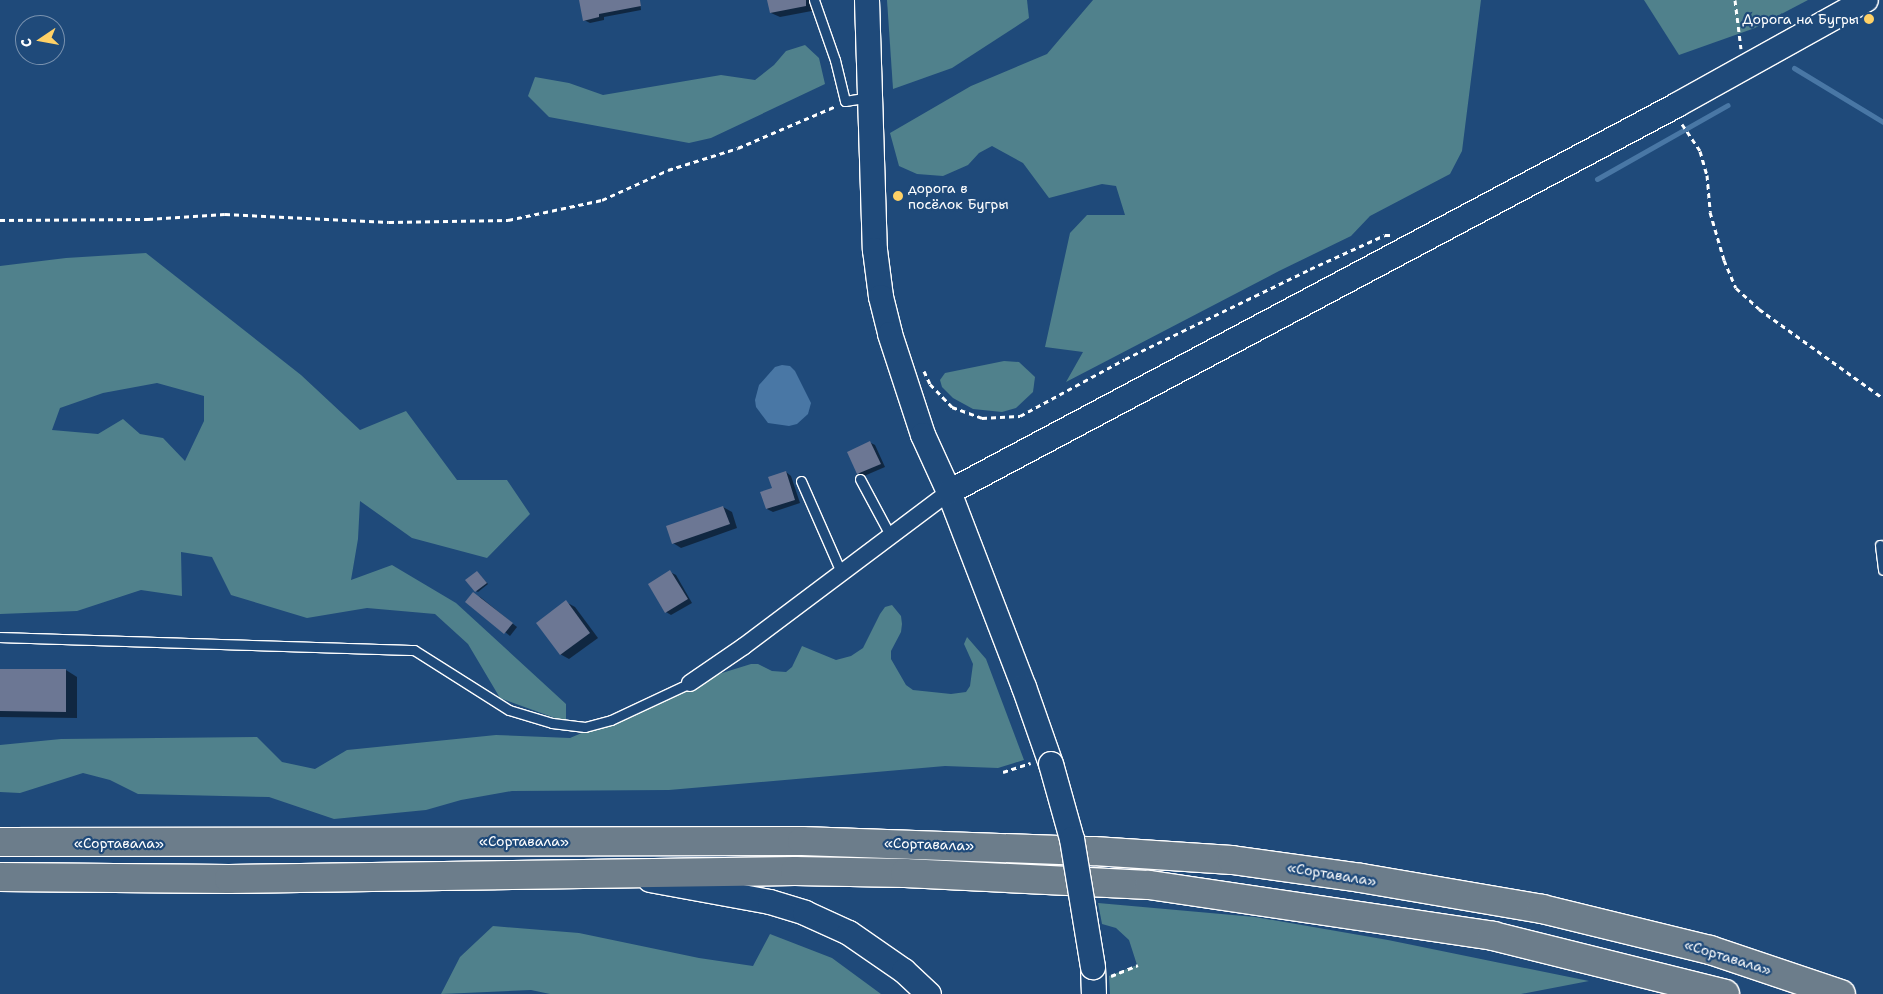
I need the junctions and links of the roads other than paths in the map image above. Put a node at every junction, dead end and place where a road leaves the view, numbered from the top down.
1 (814, 0) edge
2 (867, 0) edge
3 (1866, 0) edge
4 (871, 97) junction
5 (860, 480) dead end
6 (801, 482) dead end
7 (949, 492) junction
8 (890, 535) junction
9 (1880, 545) dead end
10 (1883, 570) edge
11 (841, 572) junction
12 (0, 637) edge
13 (690, 683) joint
14 (0, 842) edge
15 (626, 875) junction
16 (0, 877) edge
17 (1093, 981) edge
18 (929, 994) edge
19 (1725, 994) edge
20 (1841, 994) edge

1 - 4 lane
2 - 4 main road
3 - 7 main road
4 - 7 main road
5 - 8 lane
6 - 11 lane
7 - 8 street
7 - 17 main road, bridge
8 - 11 street
9 - 10 lane
11 - 13 street
12 - 13 lane
14 - 20 highway, «Сортавала»
15 - 16 highway
15 - 18 main road
15 - 19 highway

